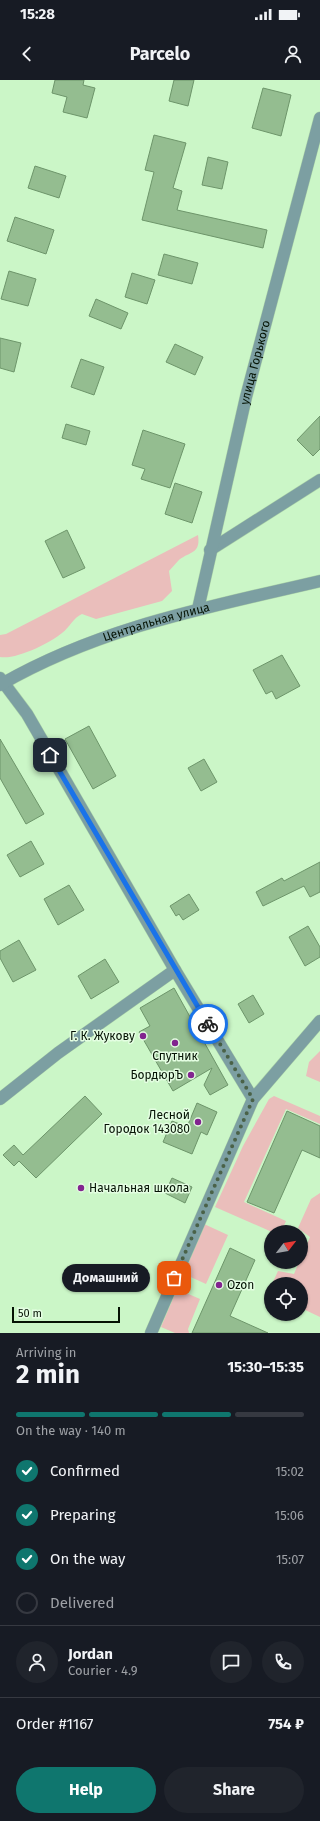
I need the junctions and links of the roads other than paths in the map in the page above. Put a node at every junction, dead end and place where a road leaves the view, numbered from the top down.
1 (320, 118) edge
2 (320, 480) edge
3 (210, 550) junction
4 (320, 581) edge
5 (198, 609) junction
6 (1, 682) edge
7 (175, 970) junction
8 (320, 1021) edge
9 (0, 1099) edge
10 (253, 1099) junction
11 (151, 1333) edge

1 - 3 street, улица Горького
2 - 3 street
3 - 5 street, улица Горького
4 - 5 street, Центральная улица
5 - 6 street, Центральная улица
6 - 7 street
7 - 9 street
7 - 10 street
8 - 10 street
10 - 11 street

